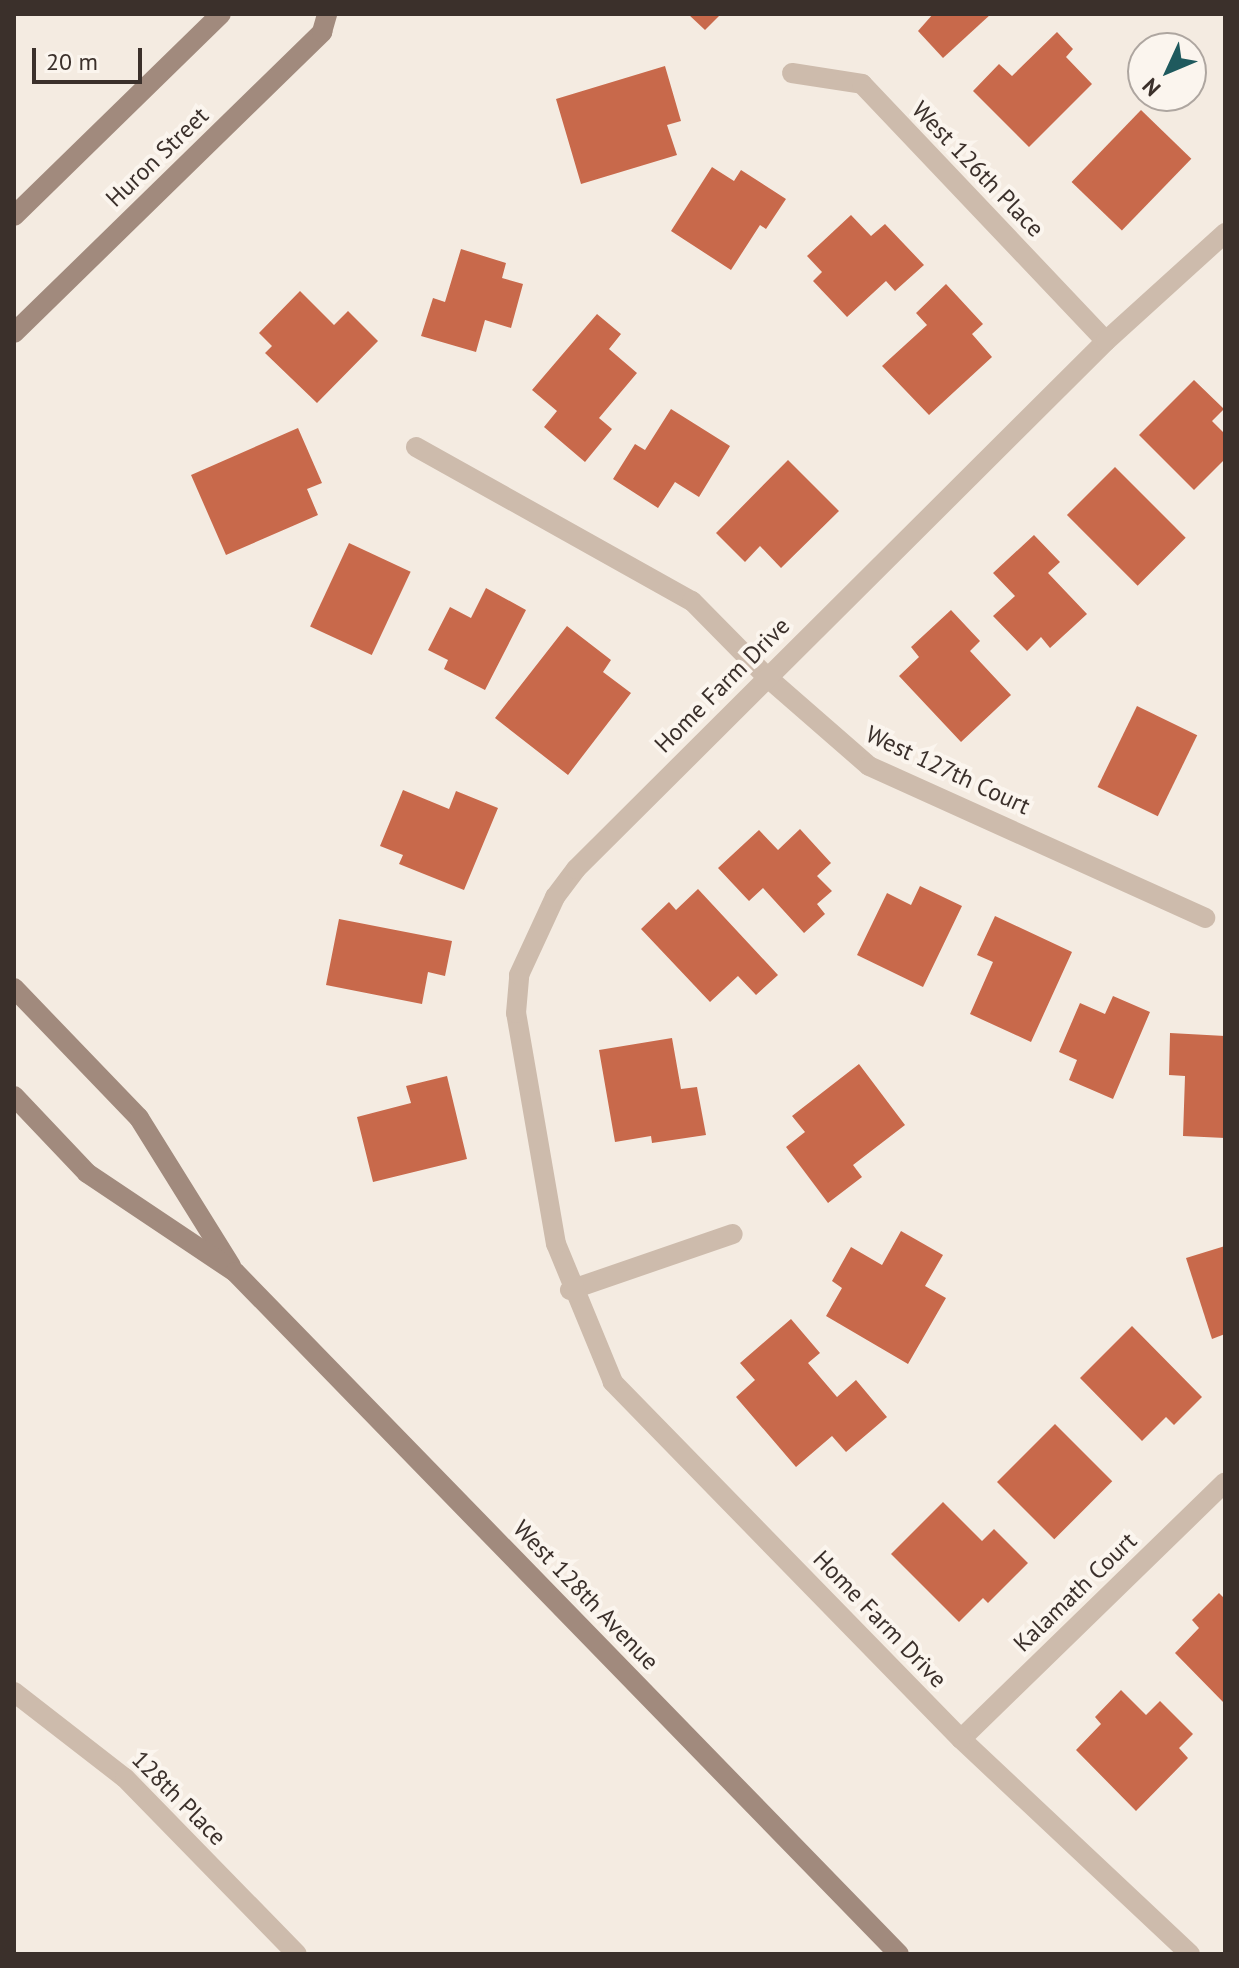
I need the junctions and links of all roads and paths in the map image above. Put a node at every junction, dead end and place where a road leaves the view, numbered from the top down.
1 (221, 14) edge
2 (327, 14) edge
3 (792, 73) dead end
4 (14, 216) edge
5 (1225, 233) edge
6 (14, 333) edge
7 (1106, 341) junction
8 (416, 447) dead end
9 (767, 677) junction
10 (1205, 918) dead end
11 (14, 988) edge
12 (14, 1096) edge
13 (733, 1234) dead end
14 (235, 1272) junction
15 (570, 1290) junction
16 (1225, 1482) edge
17 (14, 1692) edge
18 (961, 1739) junction
19 (297, 1954) edge
20 (899, 1954) edge
21 (1190, 1954) edge

1 - 4 main road
2 - 6 main road, Huron Street
3 - 7 street, West 126th Place
5 - 7 street, Home Farm Drive
7 - 9 street, Home Farm Drive
8 - 9 street, West 127th Court
9 - 10 street, West 127th Court
9 - 15 street, Home Farm Drive
11 - 14 main road, West 128th Avenue
12 - 14 main road, West 128th Avenue
13 - 15 street
14 - 20 main road, West 128th Avenue
15 - 18 street, Home Farm Drive
16 - 18 street, Kalamath Court
17 - 19 street, 128th Place
18 - 21 street, Home Farm Drive

